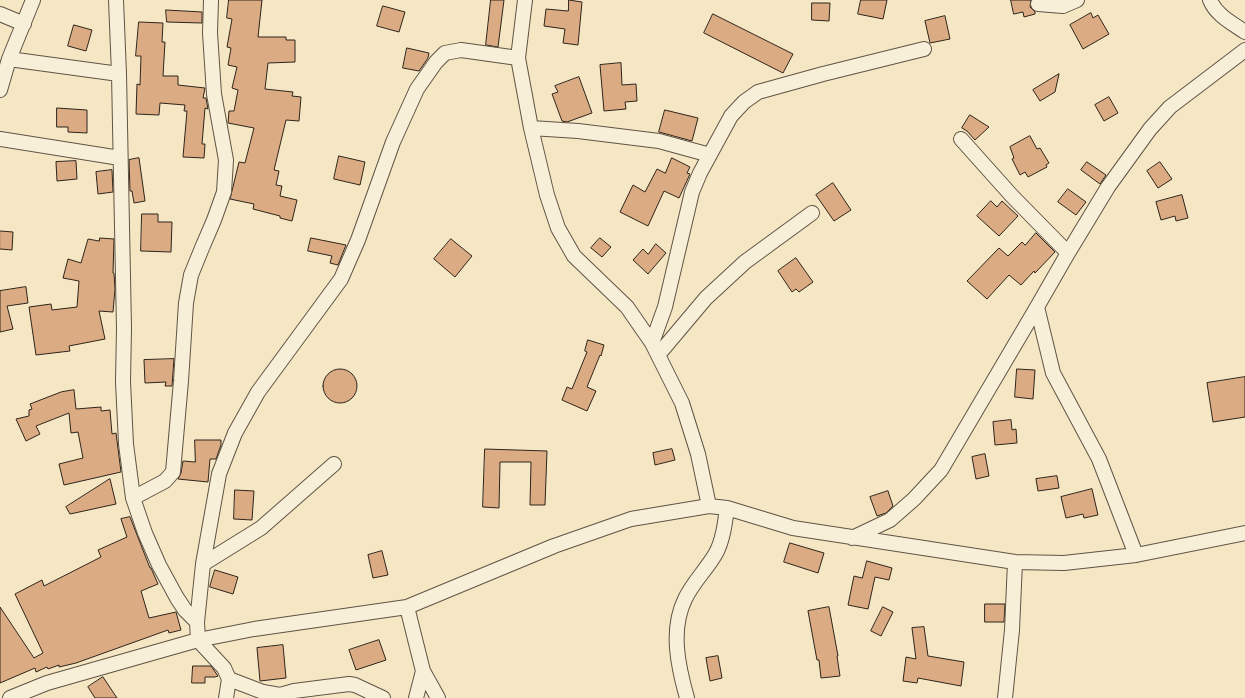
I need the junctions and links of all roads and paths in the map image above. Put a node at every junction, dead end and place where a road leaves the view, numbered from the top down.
1 (33, 0) edge
2 (116, 0) edge
3 (211, 0) edge
4 (525, 0) edge
5 (1077, 0) edge
6 (1210, 0) edge
7 (1038, 4) dead end
8 (0, 14) edge
9 (24, 24) junction
10 (1245, 32) edge
11 (924, 49) dead end
12 (1245, 50) edge
13 (518, 58) junction
14 (9, 59) junction
15 (119, 74) junction
16 (0, 90) edge
17 (531, 128) junction
18 (0, 139) edge
19 (961, 139) dead end
20 (710, 155) junction
21 (120, 158) junction
22 (812, 213) dead end
23 (1068, 252) junction
24 (1037, 307) junction
25 (655, 349) junction
26 (334, 464) dead end
27 (133, 498) junction
28 (709, 506) junction
29 (727, 508) junction
30 (1245, 533) edge
31 (852, 538) junction
32 (1136, 555) junction
33 (1015, 562) junction
34 (203, 564) junction
35 (406, 607) junction
36 (198, 622) junction
37 (198, 640) junction
38 (423, 672) junction
39 (229, 679) junction
40 (294, 695) edge
41 (10, 698) edge
42 (226, 698) edge
43 (383, 698) edge
44 (416, 698) edge
45 (438, 698) edge
46 (687, 698) edge
47 (1006, 698) edge

1 - 9 street
2 - 15 street
3 - 27 street
4 - 13 street
5 - 7 street
6 - 10 street
8 - 9 street
9 - 14 street
11 - 20 street
12 - 23 street
13 - 17 street
13 - 34 street
14 - 15 street
14 - 16 street
15 - 21 street
17 - 20 street
17 - 25 street
18 - 21 street
19 - 23 street
20 - 25 street
21 - 27 street
22 - 25 street
23 - 24 street
24 - 31 street
24 - 32 street
25 - 28 street
26 - 34 street
27 - 36 street
28 - 29 street
28 - 35 street
29 - 31 street
29 - 46 street
30 - 32 street
31 - 33 street
32 - 33 street
33 - 47 street
34 - 36 street
35 - 37 street
35 - 38 street
36 - 37 street
37 - 39 street
37 - 41 street
38 - 44 street
38 - 45 street
39 - 40 street
39 - 42 street
40 - 43 street

